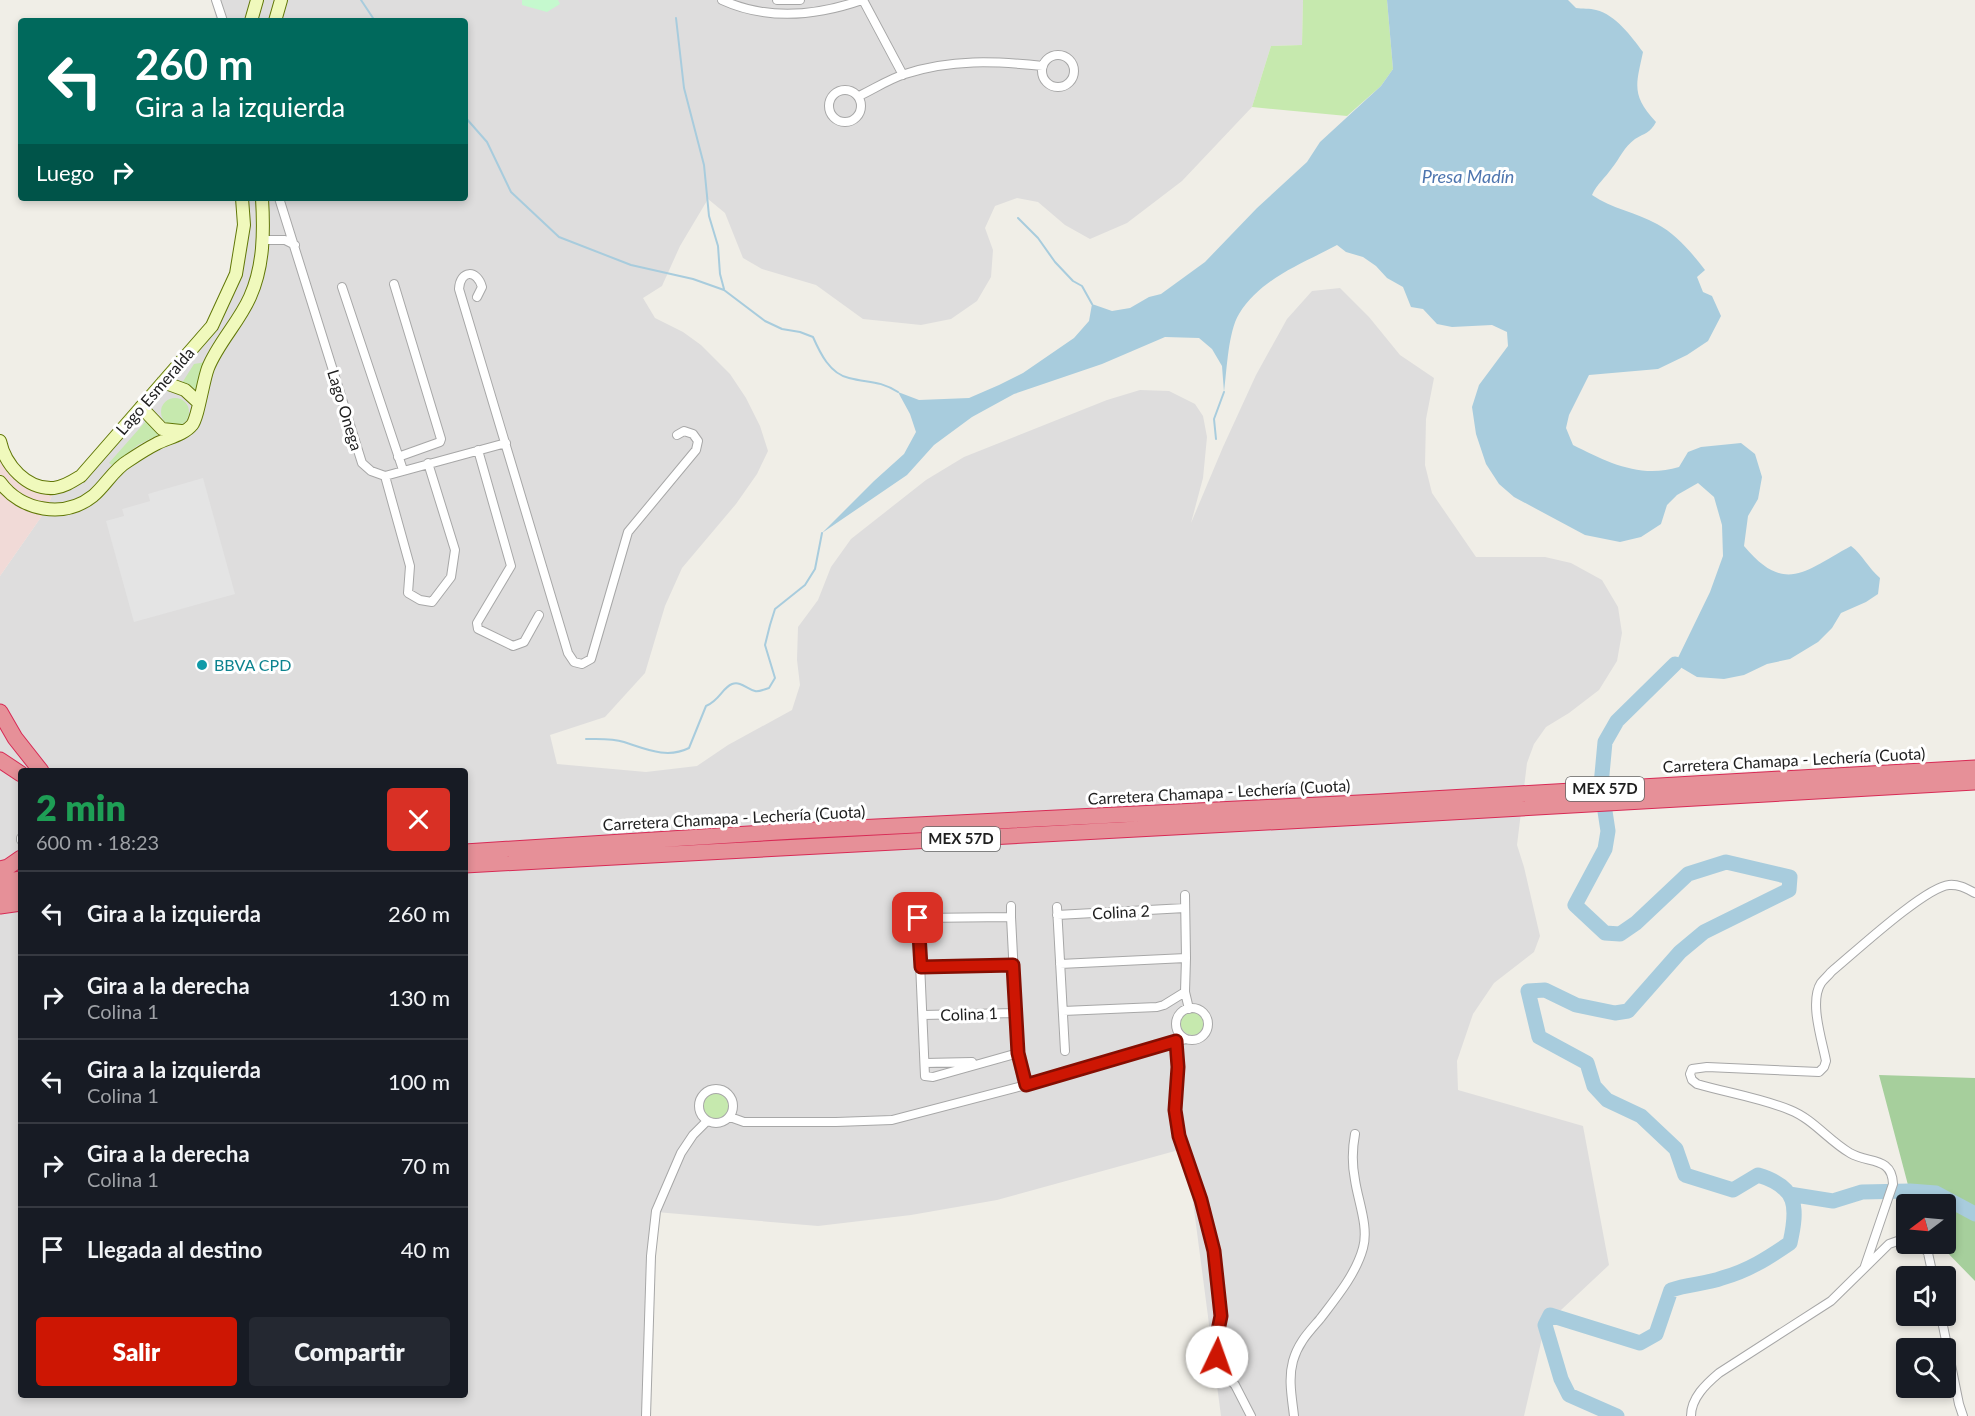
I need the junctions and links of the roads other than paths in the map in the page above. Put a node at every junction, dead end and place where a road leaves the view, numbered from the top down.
1 (216, 0) edge
2 (256, 0) edge
3 (281, 0) edge
4 (722, 0) edge
5 (777, 0) edge
6 (800, 0) edge
7 (858, 1) edge
8 (222, 18) edge
9 (252, 18) edge
10 (276, 18) edge
11 (1043, 66) dead end
12 (903, 75) junction
13 (859, 96) junction
14 (242, 201) edge
15 (262, 201) edge
16 (280, 201) edge
17 (264, 240) junction
18 (295, 245) junction
19 (394, 284) dead end
20 (342, 287) dead end
21 (477, 297) dead end
22 (163, 382) junction
23 (198, 402) junction
24 (141, 407) junction
25 (162, 435) junction
26 (677, 435) dead end
27 (0, 441) edge
28 (506, 442) junction
29 (478, 450) junction
30 (398, 457) junction
31 (428, 463) junction
32 (403, 471) junction
33 (385, 476) junction
34 (0, 482) edge
35 (539, 615) dead end
36 (0, 712) edge
37 (0, 760) edge
38 (39, 768) edge
39 (1975, 768) edge
40 (18, 772) edge
41 (1975, 782) edge
42 (1754, 787) junction
43 (1457, 804) junction
44 (468, 852) edge
45 (18, 860) edge
46 (468, 865) edge
47 (0, 869) edge
48 (18, 879) edge
49 (0, 882) edge
50 (18, 890) edge
51 (0, 893) edge
52 (1975, 893) edge
53 (1185, 895) dead end
54 (917, 897) dead end
55 (18, 903) edge
56 (0, 906) edge
57 (1011, 906) dead end
58 (1185, 908) junction
59 (1011, 917) junction
60 (918, 918) junction
61 (1186, 958) junction
62 (1060, 964) junction
63 (1013, 965) junction
64 (921, 967) junction
65 (1185, 992) junction
66 (1171, 1000) junction
67 (1186, 1010) junction
68 (1063, 1011) junction
69 (1015, 1013) junction
70 (923, 1015) junction
71 (1181, 1040) junction
72 (1065, 1051) dead end
73 (1018, 1053) junction
74 (985, 1061) junction
75 (925, 1063) junction
76 (1026, 1085) junction
77 (730, 1117) junction
78 (707, 1121) junction
79 (1355, 1134) dead end
80 (1896, 1242) edge
81 (1865, 1266) junction
82 (1943, 1326) edge
83 (646, 1416) edge
84 (1251, 1416) edge
85 (1294, 1416) edge
86 (1691, 1416) edge
87 (1963, 1416) edge

1 - 8 street
2 - 9 street
3 - 10 street
4 - 7 street
5 - 6 street
7 - 12 street
11 - 12 street
12 - 13 street
13 - 13 street
14 - 22 street, Lago Esmeralda
15 - 17 street, Lago Esmeralda
16 - 18 street, Lago Onega
17 - 18 street
17 - 23 street, Lago Esmeralda
18 - 33 street, Lago Onega
19 - 30 street
20 - 30 street
21 - 28 street
22 - 23 street
22 - 24 street, Lago Esmeralda
23 - 25 street, Lago Esmeralda
24 - 25 street
24 - 27 street, Lago Esmeralda
25 - 34 street, Lago Esmeralda
26 - 28 street
28 - 29 street
29 - 31 street
29 - 35 street
30 - 32 street
31 - 32 street
31 - 33 street
32 - 33 street
36 - 38 highway
37 - 40 highway
39 - 42 highway, Carretera Chamapa - Lechería (Cuota) / MEX 57D
41 - 42 highway, Carretera Chamapa - Lechería (Cuota) / MEX 57D
42 - 43 highway, Carretera Chamapa - Lechería (Cuota) / MEX 57D
43 - 44 highway, Carretera Chamapa - Lechería (Cuota) / MEX 57D
43 - 46 highway, Carretera Chamapa - Lechería (Cuota) / MEX 57D
45 - 47 highway
48 - 49 highway
50 - 51 highway
52 - 81 street
53 - 58 street
54 - 60 street, Colina 1
55 - 56 highway
57 - 59 street, Colina 1
58 - 61 street
58 - 62 street, Colina 2
59 - 60 street
59 - 63 street, Colina 1
60 - 64 street, Colina 1
61 - 62 street
61 - 65 street
62 - 68 street, Colina 2
63 - 64 street
63 - 69 street, Colina 1
64 - 70 street, Colina 1
65 - 66 street
65 - 67 street
66 - 67 street
66 - 68 street
67 - 71 street
67 - 71 street
68 - 72 street, Colina 2
69 - 70 street, Colina 1
69 - 73 street, Colina 1
70 - 75 street, Colina 1
71 - 76 street
71 - 84 street
73 - 74 street, Colina 1
73 - 76 street, Colina 1
74 - 75 street, Colina 1
74 - 75 street, Colina 1
76 - 77 street
77 - 78 street
77 - 78 street
78 - 83 street
79 - 85 street
80 - 81 street
81 - 86 street
82 - 87 street

